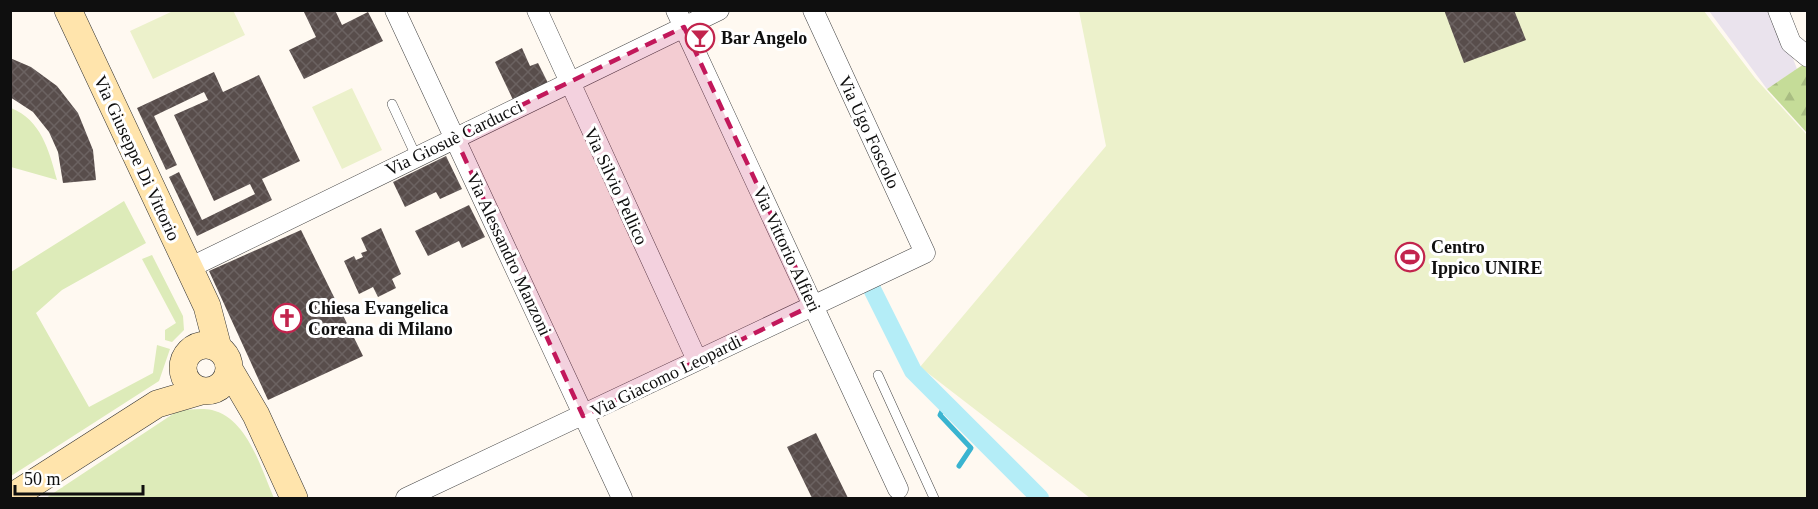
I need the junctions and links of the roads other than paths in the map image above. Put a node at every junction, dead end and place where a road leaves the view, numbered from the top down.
1 (68, 10) edge
2 (395, 10) edge
3 (537, 10) edge
4 (719, 10) edge
5 (813, 10) edge
6 (1778, 10) edge
7 (680, 19) edge
8 (1808, 57) edge
9 (568, 82) junction
10 (392, 104) dead end
11 (455, 137) junction
12 (416, 156) junction
13 (925, 253) joint
14 (189, 268) junction
15 (813, 305) junction
16 (697, 360) junction
17 (207, 369) junction
18 (878, 375) dead end
19 (583, 416) junction
20 (898, 489) dead end
21 (10, 498) edge
22 (280, 498) edge
23 (294, 498) edge
24 (406, 498) edge
25 (622, 498) edge
26 (934, 498) edge

1 - 14 street, Via Giuseppe Di Vittorio
2 - 11 street, Via Alessandro Manzoni
3 - 9 street, Via Silvio Pellico
4 - 7 street, Via Giosuè Carducci
5 - 13 street, Via Ugo Foscolo
6 - 8 street
7 - 9 street, Via Giosuè Carducci
7 - 15 street, Via Vittorio Alfieri
9 - 11 street, Via Giosuè Carducci
9 - 16 street, Via Silvio Pellico
10 - 12 lane
11 - 12 street, Via Giosuè Carducci
11 - 19 street, Via Alessandro Manzoni
12 - 14 street, Via Giosuè Carducci
13 - 15 street, Via Giacomo Leopardi
14 - 17 street, Via Giuseppe Di Vittorio
15 - 16 street, Via Giacomo Leopardi
15 - 20 street, Via Vittorio Alfieri
16 - 19 street, Via Giacomo Leopardi
17 - 21 street
17 - 22 street
17 - 23 street, Via Giuseppe Di Vittorio
18 - 26 lane
19 - 24 street, Via Giacomo Leopardi
19 - 25 street, Via Alessandro Manzoni

